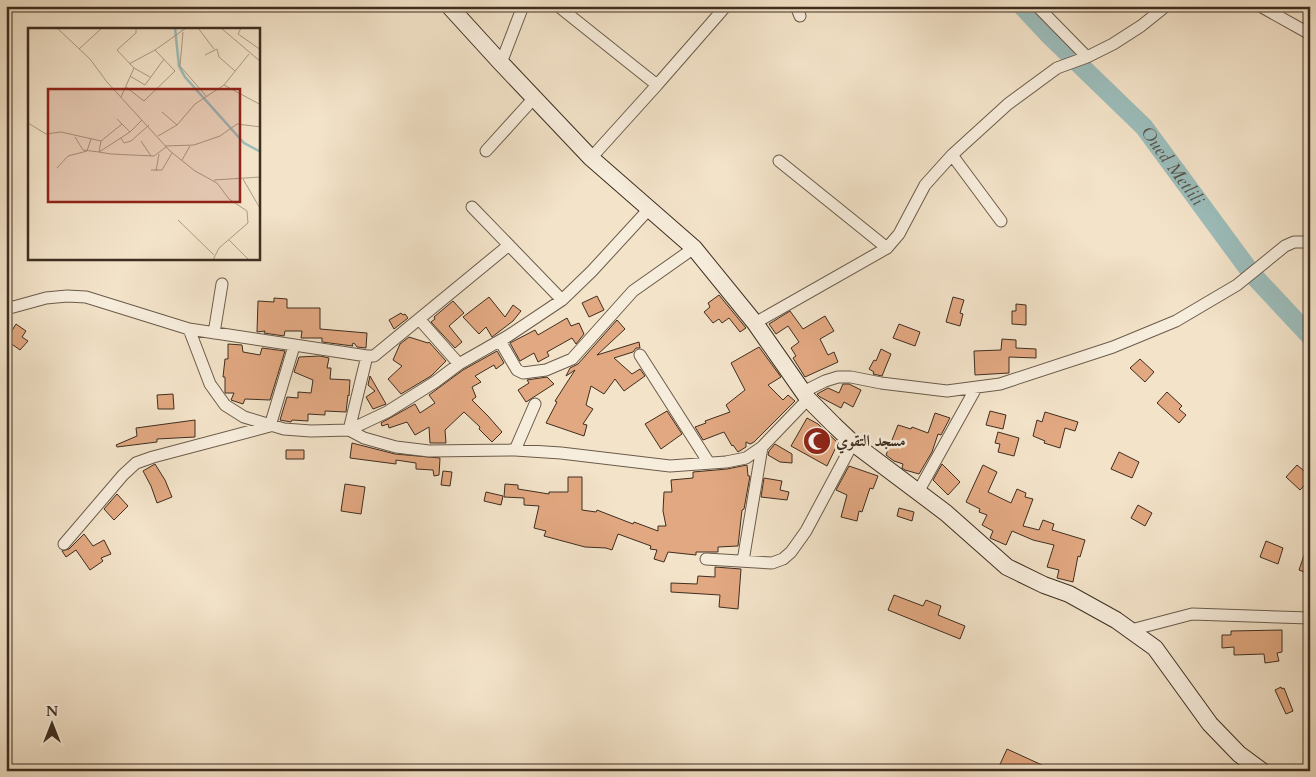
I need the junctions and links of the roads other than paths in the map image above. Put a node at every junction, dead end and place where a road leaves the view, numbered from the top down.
1 (449, 6) edge
2 (523, 6) edge
3 (558, 6) edge
4 (1037, 6) edge
5 (1166, 6) edge
6 (1260, 6) edge
7 (720, 8) edge
8 (1310, 34) edge
9 (1087, 57) junction
10 (500, 63) junction
11 (657, 85) junction
12 (534, 98) junction
13 (486, 151) dead end
14 (952, 155) junction
15 (591, 158) junction
16 (779, 161) dead end
17 (472, 207) dead end
18 (649, 209) junction
19 (1001, 221) dead end
20 (1310, 242) edge
21 (509, 246) junction
22 (694, 248) junction
23 (887, 248) junction
24 (222, 284) dead end
25 (562, 300) junction
26 (6, 309) edge
27 (419, 319) junction
28 (755, 323) junction
29 (189, 329) junction
30 (214, 333) junction
31 (500, 341) junction
32 (294, 346) junction
33 (640, 355) dead end
34 (366, 356) junction
35 (459, 364) junction
36 (976, 388) junction
37 (806, 396) junction
38 (536, 404) dead end
39 (270, 426) junction
40 (349, 430) junction
41 (853, 443) junction
42 (762, 447) junction
43 (515, 450) junction
44 (709, 464) junction
45 (918, 492) junction
46 (64, 544) dead end
47 (706, 559) dead end
48 (743, 561) junction
49 (1310, 618) edge
50 (1130, 630) junction
51 (1262, 771) edge

1 - 10 main road
2 - 10 street
3 - 11 street
4 - 9 street
5 - 9 street
6 - 8 street
7 - 11 street
9 - 14 street
10 - 12 main road
11 - 15 street
12 - 13 street
12 - 15 main road
14 - 19 street
14 - 23 street
15 - 18 main road
16 - 23 street
17 - 21 street
18 - 22 main road
18 - 25 street
20 - 36 street
21 - 25 street
21 - 27 street
22 - 28 main road
22 - 31 street
23 - 28 street
24 - 30 street
25 - 31 street
26 - 29 street
27 - 34 street
27 - 35 street
28 - 37 main road
29 - 30 street
29 - 39 street
30 - 32 street
31 - 35 street
32 - 34 street
32 - 39 street
33 - 44 street
34 - 40 street
35 - 40 street
36 - 37 street
36 - 45 street
37 - 41 main road
37 - 42 street
38 - 43 street
39 - 40 street
39 - 46 street
40 - 43 street
41 - 45 main road
41 - 48 street
42 - 44 street
42 - 48 street
43 - 44 street
45 - 50 main road
47 - 48 street
49 - 50 street
50 - 51 main road

